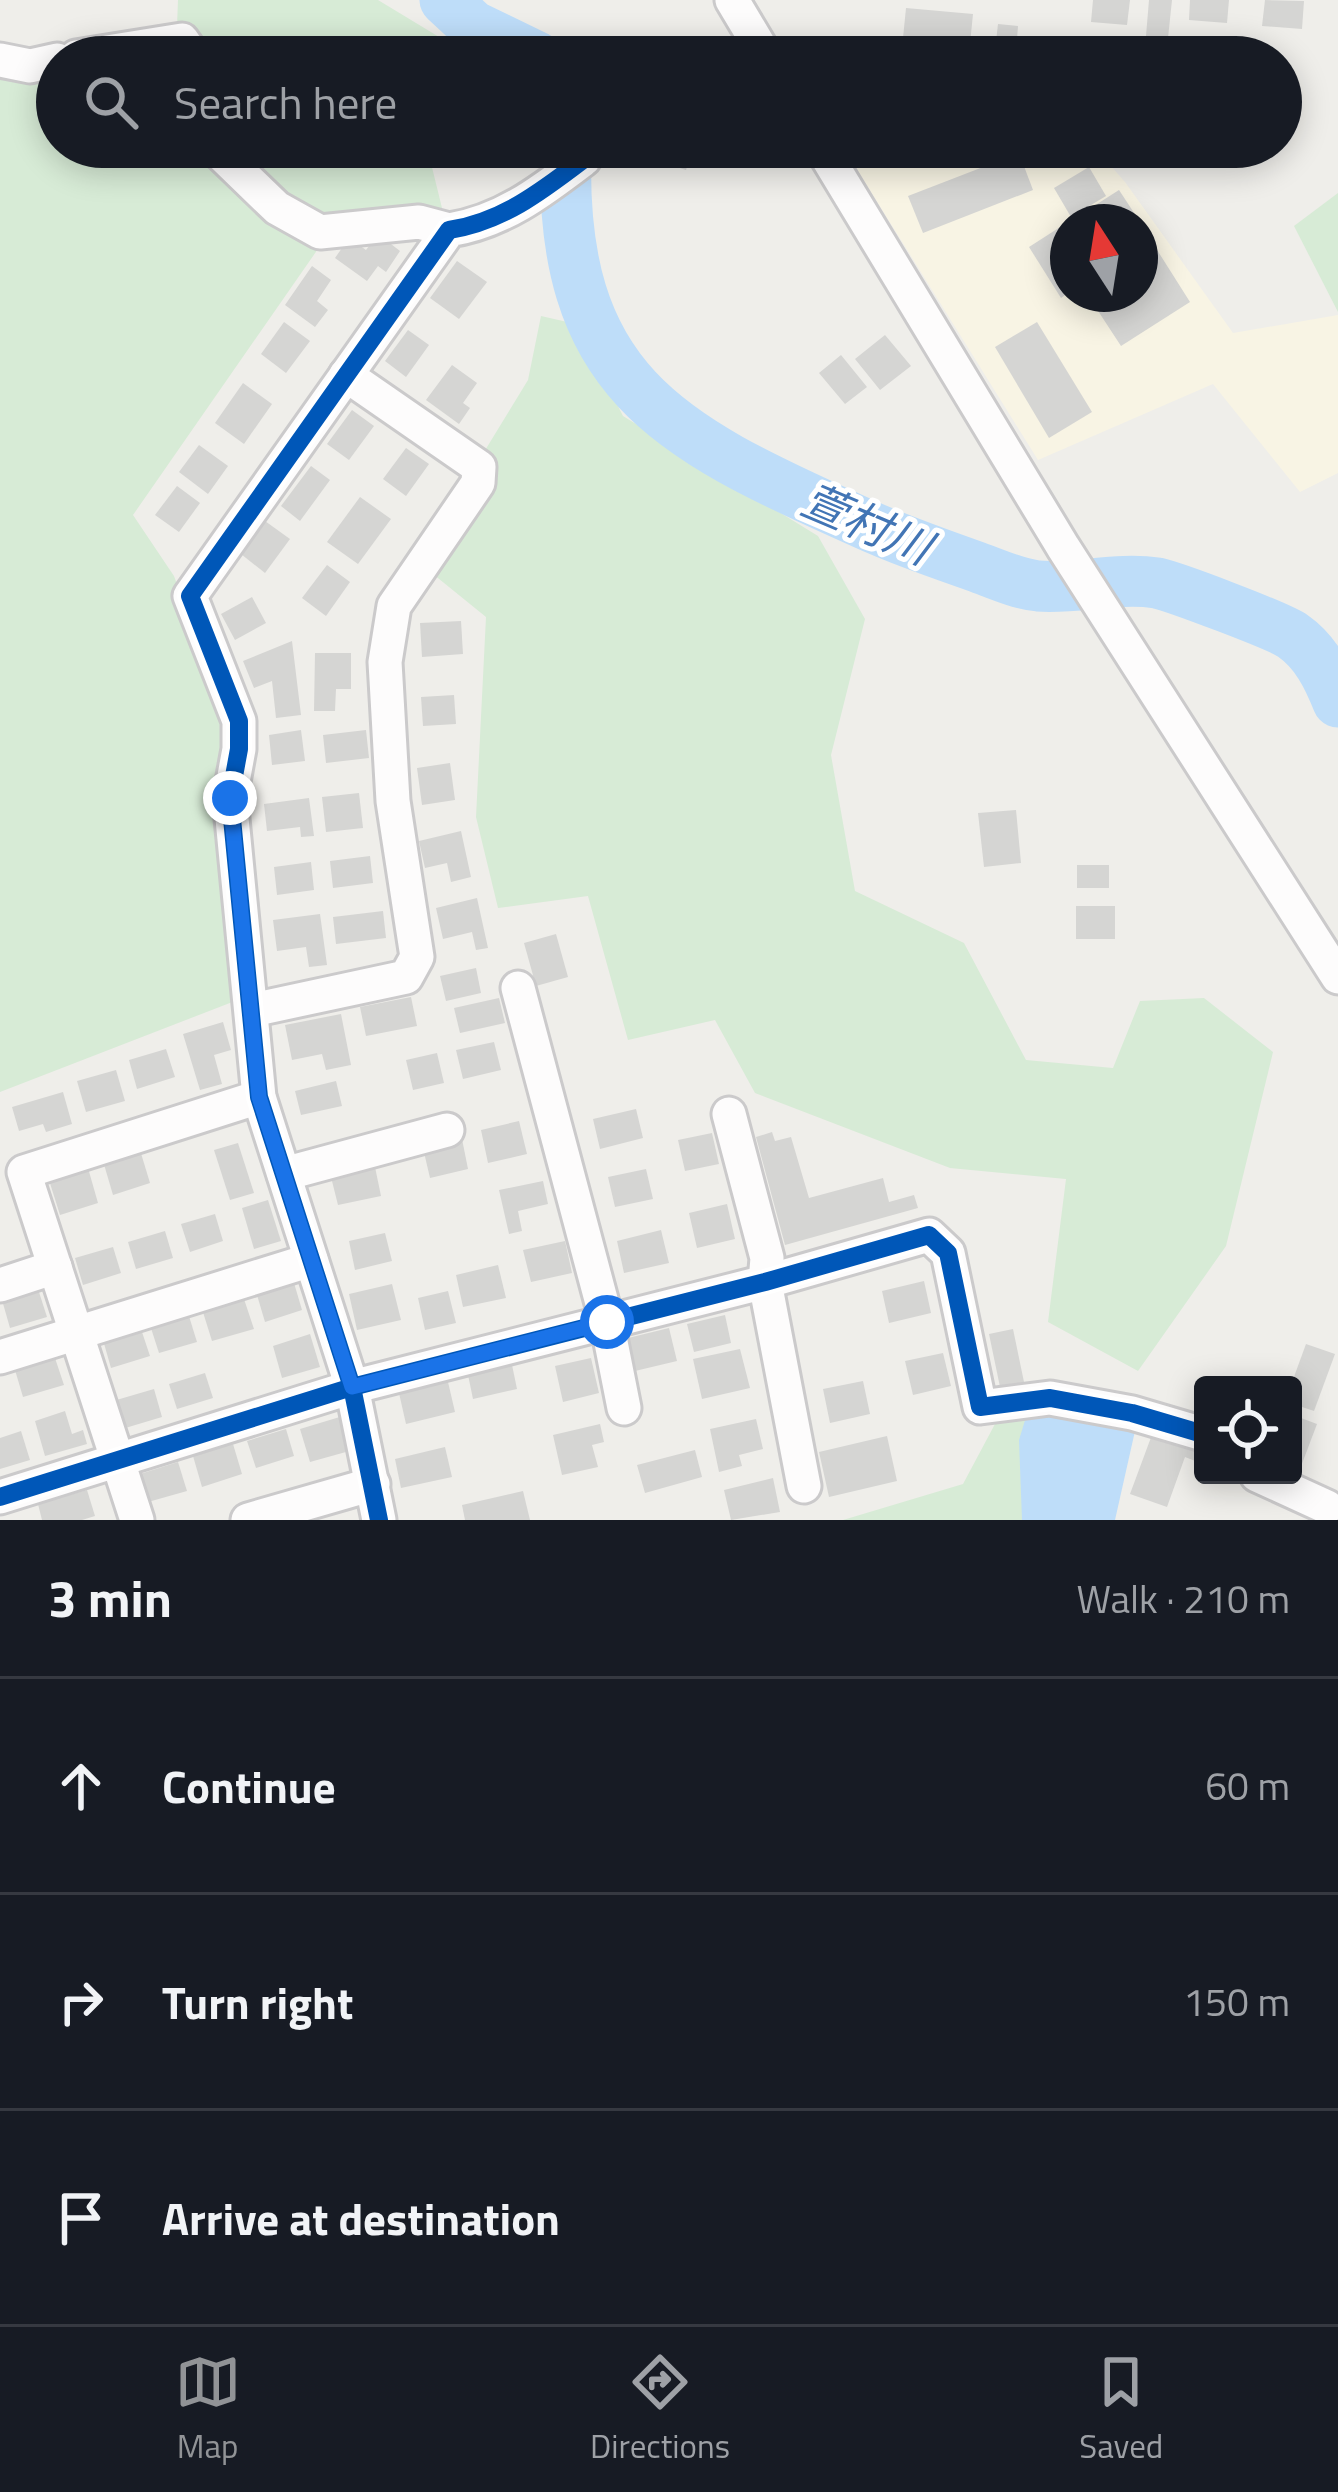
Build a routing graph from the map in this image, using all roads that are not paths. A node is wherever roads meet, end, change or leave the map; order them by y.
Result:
1 (732, 0) edge
2 (753, 36) edge
3 (0, 60) edge
4 (36, 64) edge
5 (236, 168) edge
6 (567, 168) edge
7 (834, 168) edge
8 (449, 230) junction
9 (346, 375) junction
10 (1338, 977) edge
11 (518, 988) dead end
12 (252, 1010) junction
13 (259, 1097) junction
14 (729, 1114) dead end
15 (447, 1130) dead end
16 (284, 1174) junction
17 (311, 1260) junction
18 (55, 1267) junction
19 (765, 1282) junction
20 (0, 1285) edge
21 (607, 1322) junction
22 (76, 1334) junction
23 (0, 1358) edge
24 (352, 1387) junction
25 (624, 1408) dead end
26 (1194, 1431) edge
27 (118, 1462) junction
28 (373, 1484) junction
29 (1280, 1484) edge
30 (804, 1486) dead end
31 (0, 1497) edge
32 (1329, 1503) edge
33 (137, 1520) edge
34 (248, 1520) edge
35 (379, 1520) edge

1 - 2 street
3 - 4 street
5 - 8 street
6 - 8 street
7 - 10 street
8 - 9 street
9 - 12 street
9 - 12 street
11 - 21 street
12 - 13 street
13 - 16 street
13 - 18 street
14 - 19 street
15 - 16 street
16 - 17 street
17 - 22 street
17 - 24 street
18 - 20 street
18 - 22 street
19 - 21 street
19 - 26 street
19 - 30 street
21 - 24 street
21 - 25 street
22 - 23 street
22 - 27 street
24 - 27 street
24 - 28 street
27 - 31 street
27 - 33 street
28 - 34 street
28 - 35 street
29 - 32 street

